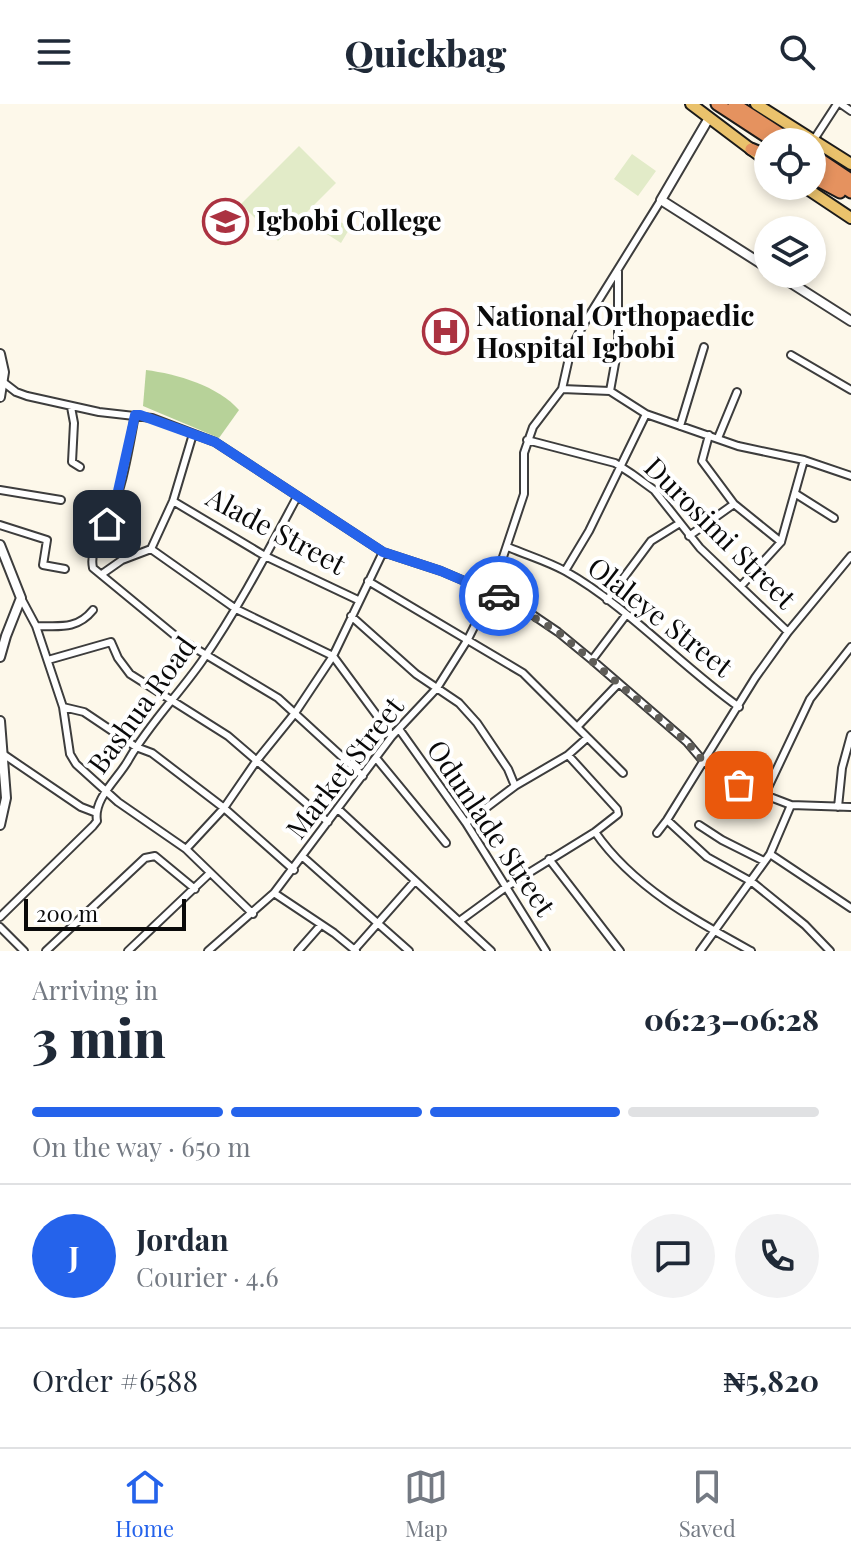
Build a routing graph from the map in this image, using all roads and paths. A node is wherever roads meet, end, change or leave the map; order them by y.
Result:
1 (691, 104) edge
2 (717, 104) edge
3 (734, 104) edge
4 (756, 104) edge
5 (839, 104) edge
6 (851, 111) edge
7 (709, 118) junction
8 (754, 128) edge
9 (771, 128) edge
10 (793, 128) edge
11 (822, 128) edge
12 (751, 149) joint
13 (826, 149) edge
14 (754, 151) edge
15 (826, 163) edge
16 (851, 164) edge
17 (826, 176) edge
18 (851, 180) edge
19 (826, 183) edge
20 (851, 195) edge
21 (661, 200) junction
22 (824, 200) edge
23 (851, 218) edge
24 (754, 259) edge
25 (618, 271) junction
26 (799, 288) edge
27 (851, 321) edge
28 (704, 347) dead end
29 (0, 354) edge
30 (791, 355) dead end
31 (3, 382) junction
32 (562, 389) junction
33 (851, 390) edge
34 (610, 391) junction
35 (16, 392) junction
36 (737, 392) dead end
37 (0, 397) edge
38 (71, 407) junction
39 (646, 414) junction
40 (137, 415) junction
41 (680, 426) junction
42 (193, 434) junction
43 (709, 435) junction
44 (718, 438) junction
45 (527, 440) junction
46 (804, 460) junction
47 (621, 466) junction
48 (80, 467) dead end
49 (851, 476) edge
50 (0, 490) edge
51 (796, 494) junction
52 (297, 497) junction
53 (61, 500) dead end
54 (173, 501) junction
55 (734, 504) junction
56 (834, 518) dead end
57 (680, 523) junction
58 (0, 525) edge
59 (689, 536) junction
60 (781, 542) junction
61 (0, 545) edge
62 (508, 547) junction
63 (151, 549) junction
64 (383, 552) junction
65 (265, 556) junction
66 (851, 556) edge
67 (3, 562) edge
68 (65, 569) dead end
69 (565, 571) junction
70 (102, 574) junction
71 (368, 581) junction
72 (741, 586) junction
73 (491, 593) junction
74 (21, 598) junction
75 (358, 600) junction
76 (607, 600) junction
77 (236, 609) junction
78 (93, 610) dead end
79 (626, 615) junction
80 (351, 616) junction
81 (36, 626) junction
82 (788, 632) junction
83 (3, 636) edge
84 (468, 639) junction
85 (851, 647) edge
86 (333, 656) junction
87 (0, 657) edge
88 (205, 657) junction
89 (48, 660) junction
90 (592, 660) junction
91 (618, 684) junction
92 (437, 688) junction
93 (170, 700) junction
94 (63, 707) junction
95 (739, 707) junction
96 (295, 713) junction
97 (0, 721) edge
98 (578, 726) junction
99 (399, 729) junction
100 (851, 735) edge
101 (392, 736) junction
102 (587, 738) junction
103 (136, 747) junction
104 (3, 754) junction
105 (568, 755) junction
106 (376, 758) junction
107 (257, 760) junction
108 (704, 762) junction
109 (623, 773) dead end
110 (363, 776) junction
111 (515, 786) junction
112 (107, 791) junction
113 (764, 796) junction
114 (791, 805) junction
115 (838, 807) junction
116 (851, 807) edge
117 (224, 808) junction
118 (338, 809) junction
119 (94, 812) junction
120 (667, 820) junction
121 (328, 822) junction
122 (466, 823) junction
123 (0, 825) edge
124 (699, 825) dead end
125 (595, 832) junction
126 (657, 833) dead end
127 (446, 843) dead end
128 (186, 849) junction
129 (770, 854) junction
130 (303, 857) junction
131 (549, 859) junction
132 (764, 861) junction
133 (294, 870) junction
134 (210, 873) junction
135 (415, 881) junction
136 (752, 882) junction
137 (506, 887) junction
138 (195, 889) junction
139 (274, 893) junction
140 (851, 908) edge
141 (253, 914) junction
142 (0, 917) edge
143 (461, 920) junction
144 (376, 923) junction
145 (320, 926) junction
146 (0, 927) edge
147 (716, 932) junction
148 (356, 950) edge
149 (24, 951) edge
150 (46, 951) edge
151 (128, 951) edge
152 (208, 951) edge
153 (298, 951) edge
154 (409, 951) edge
155 (491, 951) edge
156 (546, 951) edge
157 (620, 951) edge
158 (700, 951) edge
159 (751, 951) edge
160 (830, 951) edge

1 - 7 main road
2 - 8 highway
3 - 9 highway
4 - 10 main road
5 - 6 street
5 - 11 street
7 - 12 main road
7 - 21 street
12 - 14 highway
13 - 16 main road
15 - 18 highway
17 - 20 highway
19 - 20 highway
21 - 24 street
21 - 25 street
22 - 23 main road
25 - 32 street
25 - 34 street
26 - 27 street
28 - 41 street
29 - 31 street
30 - 33 street
31 - 35 street
31 - 37 street
32 - 34 street
32 - 45 street
34 - 39 street
35 - 37 street
35 - 38 street
36 - 44 street
38 - 40 street
38 - 48 street
39 - 41 street
39 - 47 street
40 - 42 street
40 - 70 street
41 - 43 street
42 - 52 street
42 - 54 street
43 - 44 street
43 - 55 street
44 - 46 street
45 - 47 street, Durosimi Street
45 - 62 street, Market Street
46 - 49 street
46 - 51 street
47 - 57 street, Durosimi Street
47 - 69 street
50 - 53 street
51 - 56 street
51 - 60 street
52 - 64 street
52 - 65 street, Bashua Road
54 - 63 street
54 - 65 street, Alade Street
55 - 59 street
55 - 60 street
57 - 59 street, Durosimi Street
57 - 76 street
58 - 68 street
59 - 72 street, Durosimi Street
60 - 72 street
61 - 67 street
62 - 69 street, Olaleye Street
62 - 73 street, Market Street
63 - 70 street
63 - 77 street
64 - 71 street
64 - 73 street
65 - 75 street, Alade Street
65 - 77 street, Bashua Road
66 - 82 street
67 - 74 street
69 - 76 street, Olaleye Street
70 - 88 street
71 - 75 street
71 - 84 street
72 - 82 street, Durosimi Street
73 - 84 street, Market Street
73 - 90 street
74 - 81 street
74 - 83 street
75 - 80 street
76 - 79 street, Olaleye Street
77 - 86 street
77 - 88 street, Bashua Road
78 - 81 street
79 - 90 street
79 - 95 street, Olaleye Street
80 - 86 street
80 - 92 street
81 - 89 street
82 - 95 street
83 - 87 street
84 - 92 street, Market Street
84 - 98 street
85 - 113 street
86 - 96 street
86 - 101 street
88 - 93 street, Bashua Road
88 - 96 street
89 - 93 street
89 - 94 street
90 - 91 street
91 - 98 street
91 - 108 street
92 - 99 street, Market Street
92 - 111 street
93 - 103 street, Bashua Road
93 - 107 street
94 - 103 street
94 - 112 street
95 - 108 street
96 - 107 street
96 - 110 street
97 - 104 street
98 - 102 street
99 - 101 street, Market Street
99 - 122 street, Odunlade Street
100 - 115 street
101 - 106 street, Market Street
102 - 105 street
102 - 109 street
103 - 112 street, Bashua Road
103 - 117 street
104 - 119 street
104 - 123 street
105 - 111 street
105 - 125 street
106 - 110 street, Market Street
106 - 127 street
107 - 117 street
107 - 121 street
108 - 113 street
108 - 120 street
110 - 118 street, Market Street
111 - 122 street
112 - 119 street, Bashua Road
112 - 128 street
113 - 114 street
114 - 115 street
114 - 129 street
115 - 116 street
117 - 128 street
117 - 133 street
118 - 121 street, Market Street
118 - 135 street
119 - 142 street, Bashua Road
120 - 126 street
120 - 136 street
121 - 130 street, Market Street
122 - 137 street, Odunlade Street
124 - 132 street
125 - 131 street
125 - 147 street
128 - 134 street
129 - 132 street
129 - 140 street
130 - 133 street, Market Street
130 - 144 street
131 - 137 street
131 - 157 street
132 - 136 street
133 - 139 street, Market Street
134 - 138 street
134 - 141 street
135 - 143 street
135 - 144 street
136 - 147 street
136 - 160 street
137 - 143 street
137 - 156 street, Odunlade Street
138 - 150 street
138 - 151 street
139 - 141 street, Market Street
139 - 145 street
141 - 152 street, Market Street
143 - 155 street
144 - 148 street
144 - 154 street
145 - 148 street
145 - 153 street
146 - 149 street
147 - 158 street
147 - 159 street

